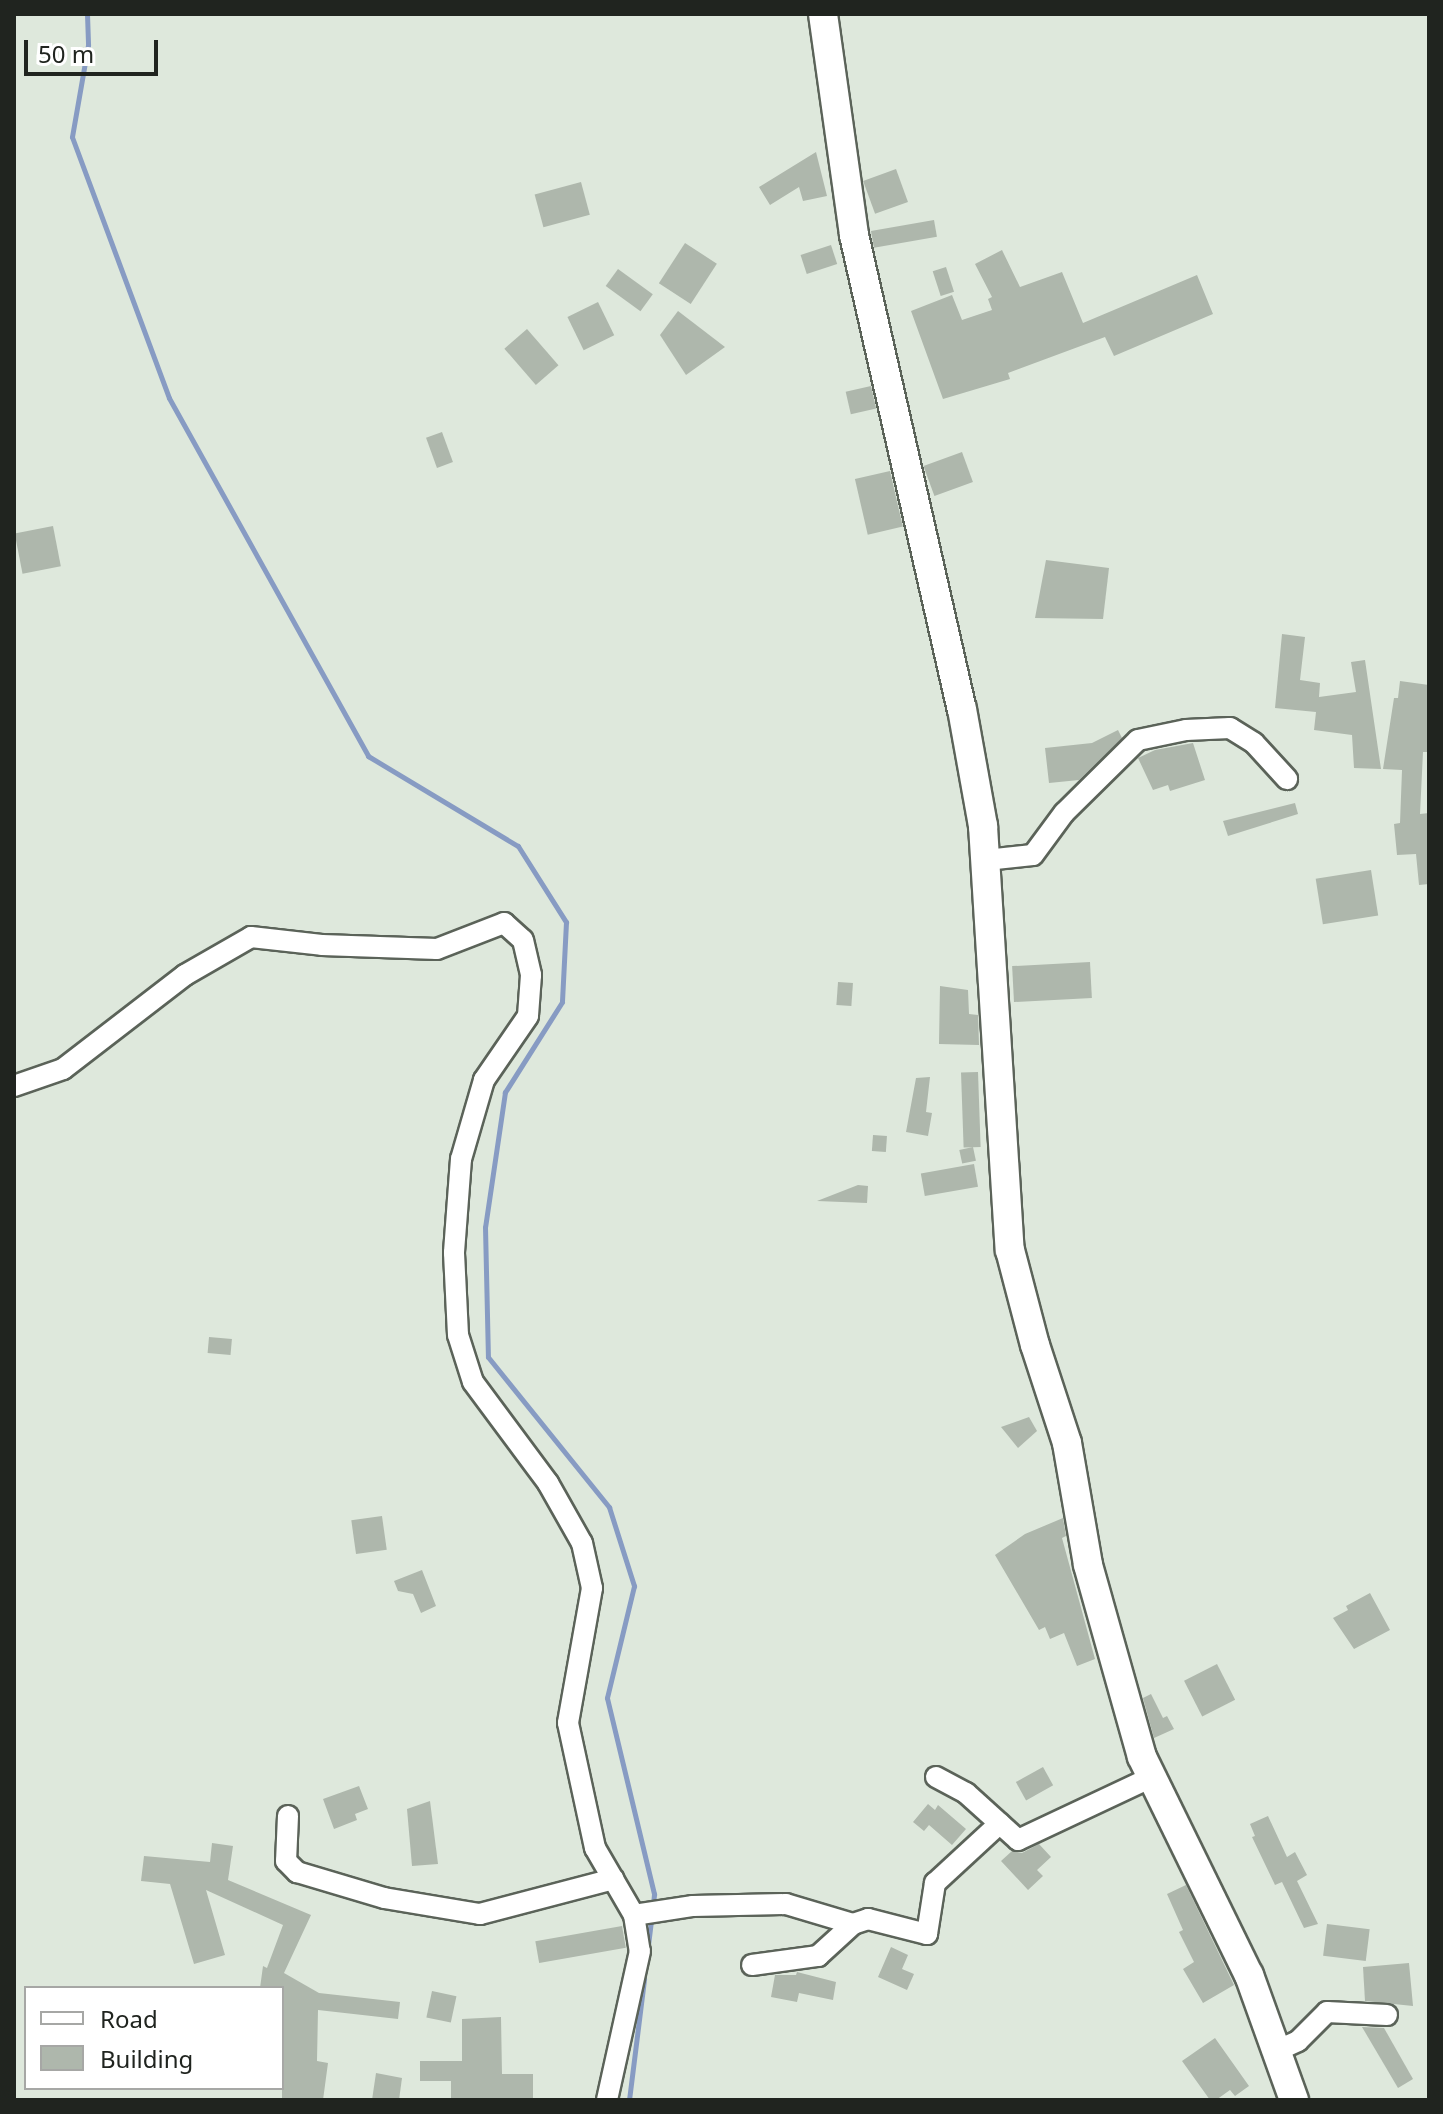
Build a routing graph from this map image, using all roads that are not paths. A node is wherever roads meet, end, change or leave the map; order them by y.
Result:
1 (823, 14) edge
2 (1287, 779) dead end
3 (986, 860) junction
4 (14, 1086) edge
5 (936, 1777) dead end
6 (1152, 1777) junction
7 (288, 1816) dead end
8 (1000, 1823) junction
9 (613, 1879) junction
10 (641, 1913) junction
11 (853, 1924) junction
12 (752, 1965) dead end
13 (1387, 2015) dead end
14 (1276, 2051) junction
15 (607, 2100) edge
16 (1294, 2100) edge

1 - 3 street
2 - 3 street
3 - 6 street
4 - 9 street
5 - 8 street
6 - 8 street
6 - 14 street
7 - 9 street
8 - 11 street
9 - 10 street
10 - 11 street
10 - 15 street
11 - 12 street
13 - 14 street
14 - 16 street

